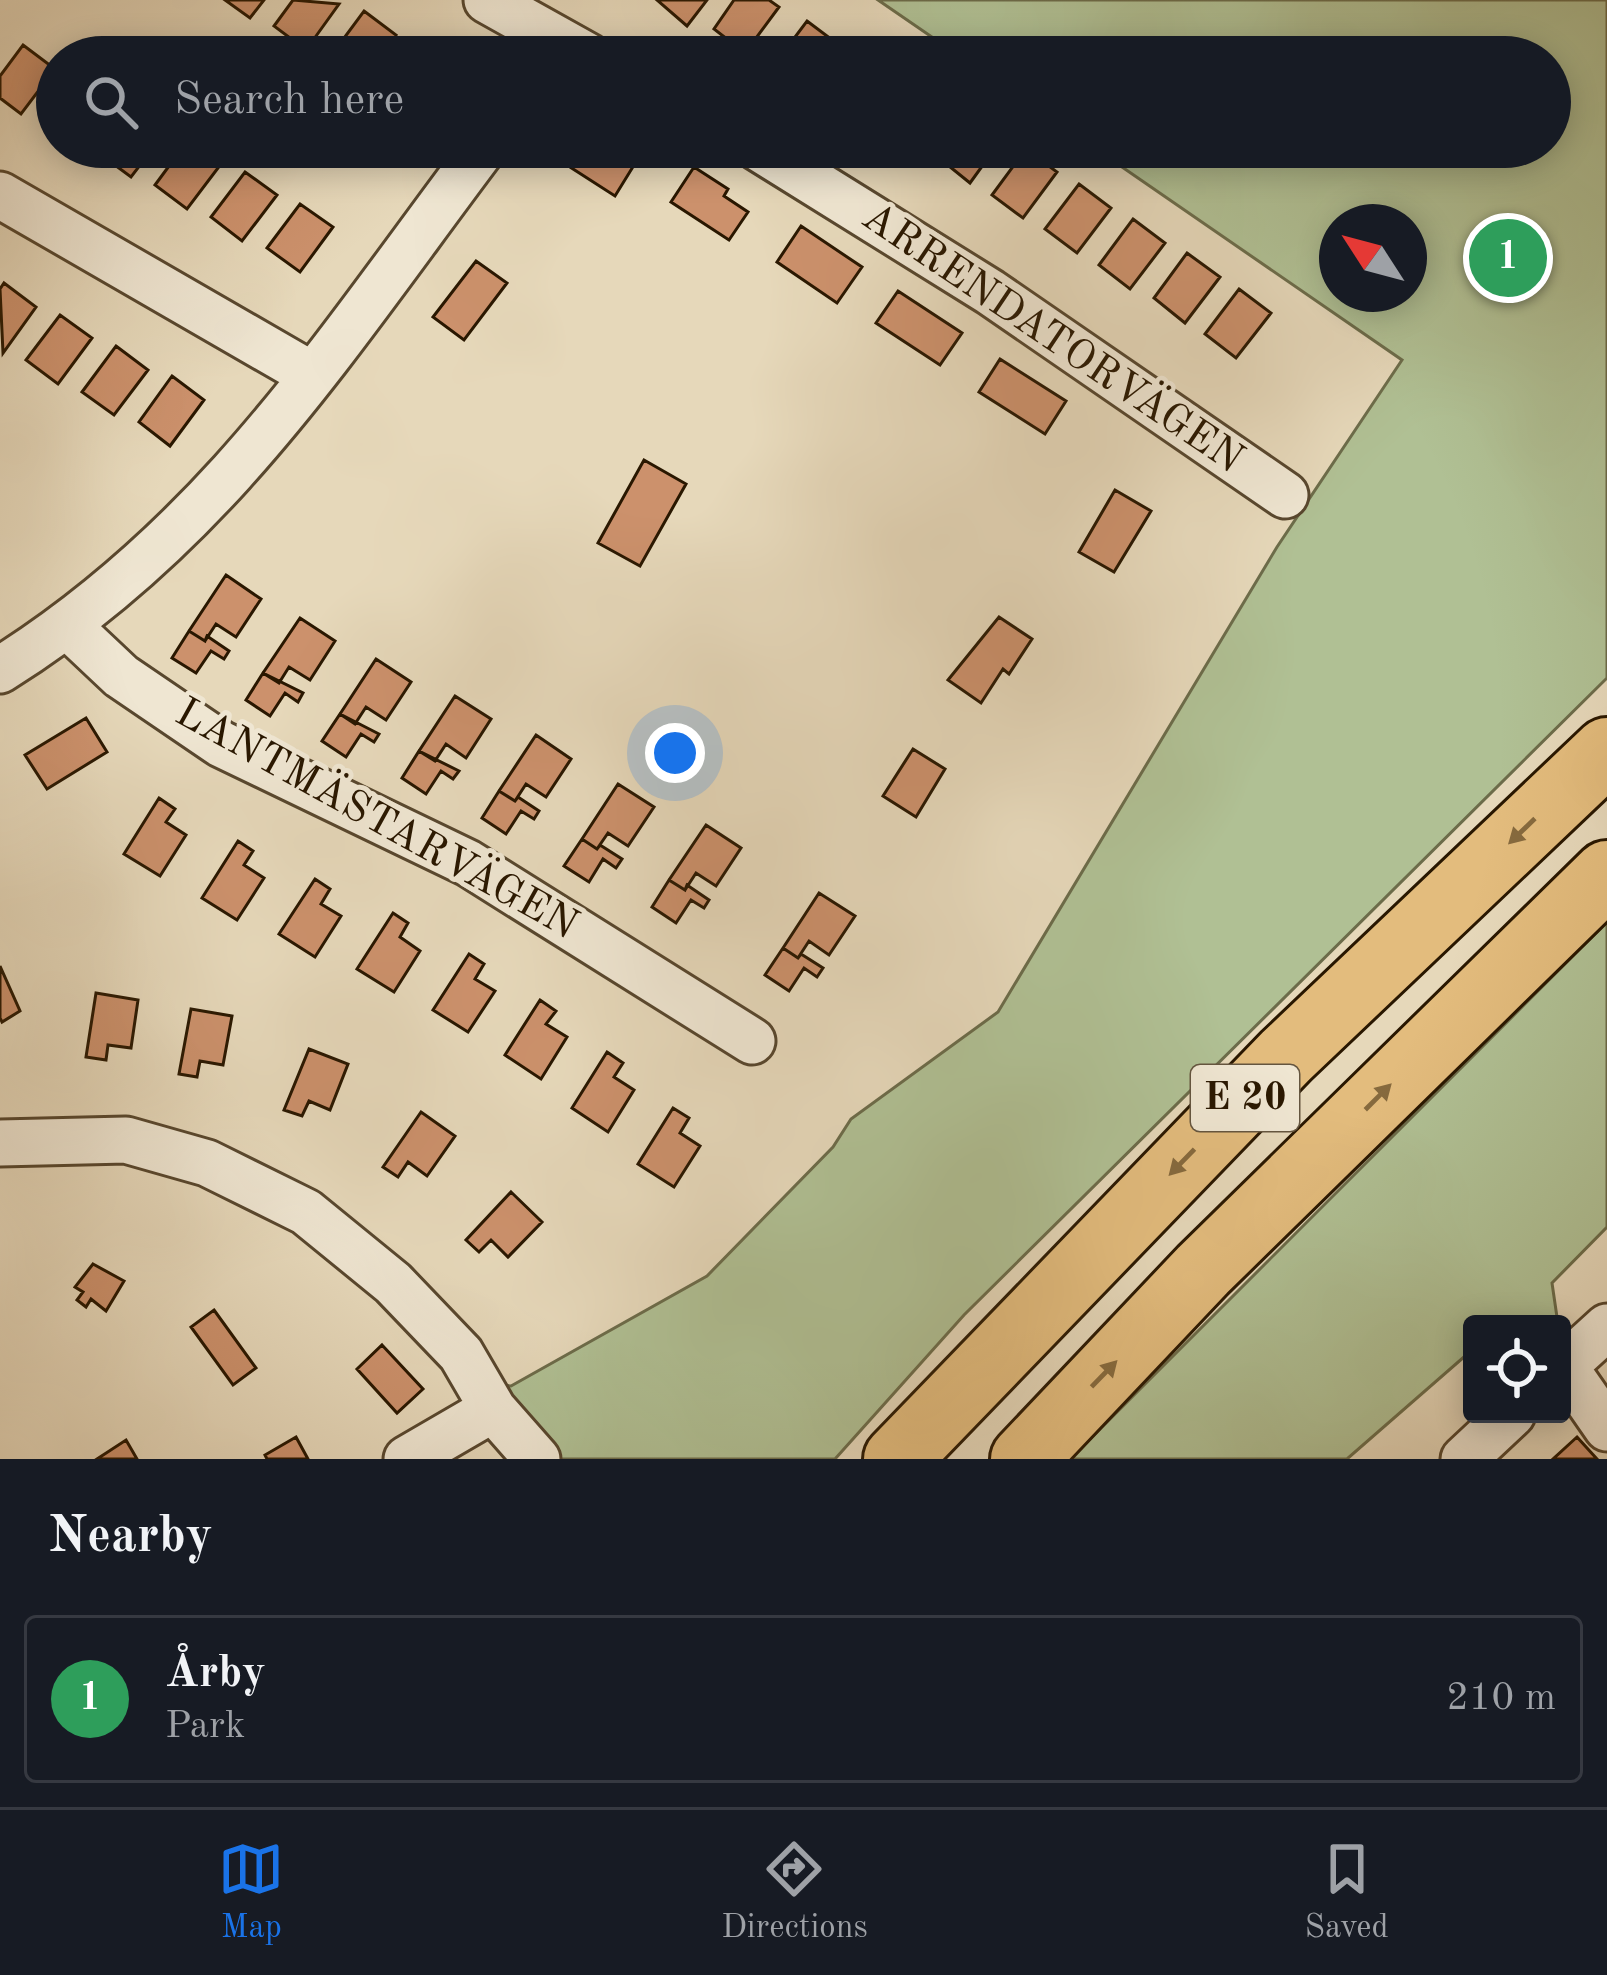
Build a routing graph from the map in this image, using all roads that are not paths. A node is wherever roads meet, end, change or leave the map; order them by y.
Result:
1 (487, 0) edge
2 (543, 36) edge
3 (468, 168) edge
4 (791, 168) edge
5 (0, 195) edge
6 (312, 375) junction
7 (1285, 495) dead end
8 (69, 627) junction
9 (0, 670) edge
10 (1607, 751) edge
11 (1607, 874) edge
12 (752, 1041) dead end
13 (0, 1143) edge
14 (1607, 1327) edge
15 (1571, 1360) edge
16 (1571, 1378) edge
17 (493, 1409) junction
18 (1502, 1423) edge
19 (1607, 1428) edge
20 (407, 1459) edge
21 (537, 1459) edge
22 (897, 1459) edge
23 (1024, 1459) edge
24 (1464, 1459) edge

1 - 2 street
3 - 6 street
4 - 7 street, ARRENDATORVÄGEN
5 - 6 street
6 - 8 street
8 - 9 street
8 - 12 street, LANTMÄSTARVÄGEN
10 -> 22 highway, E 20
23 -> 11 highway, E 20
13 - 17 street
14 - 15 street
16 - 19 street
17 - 20 street
17 - 21 street
18 - 24 street

